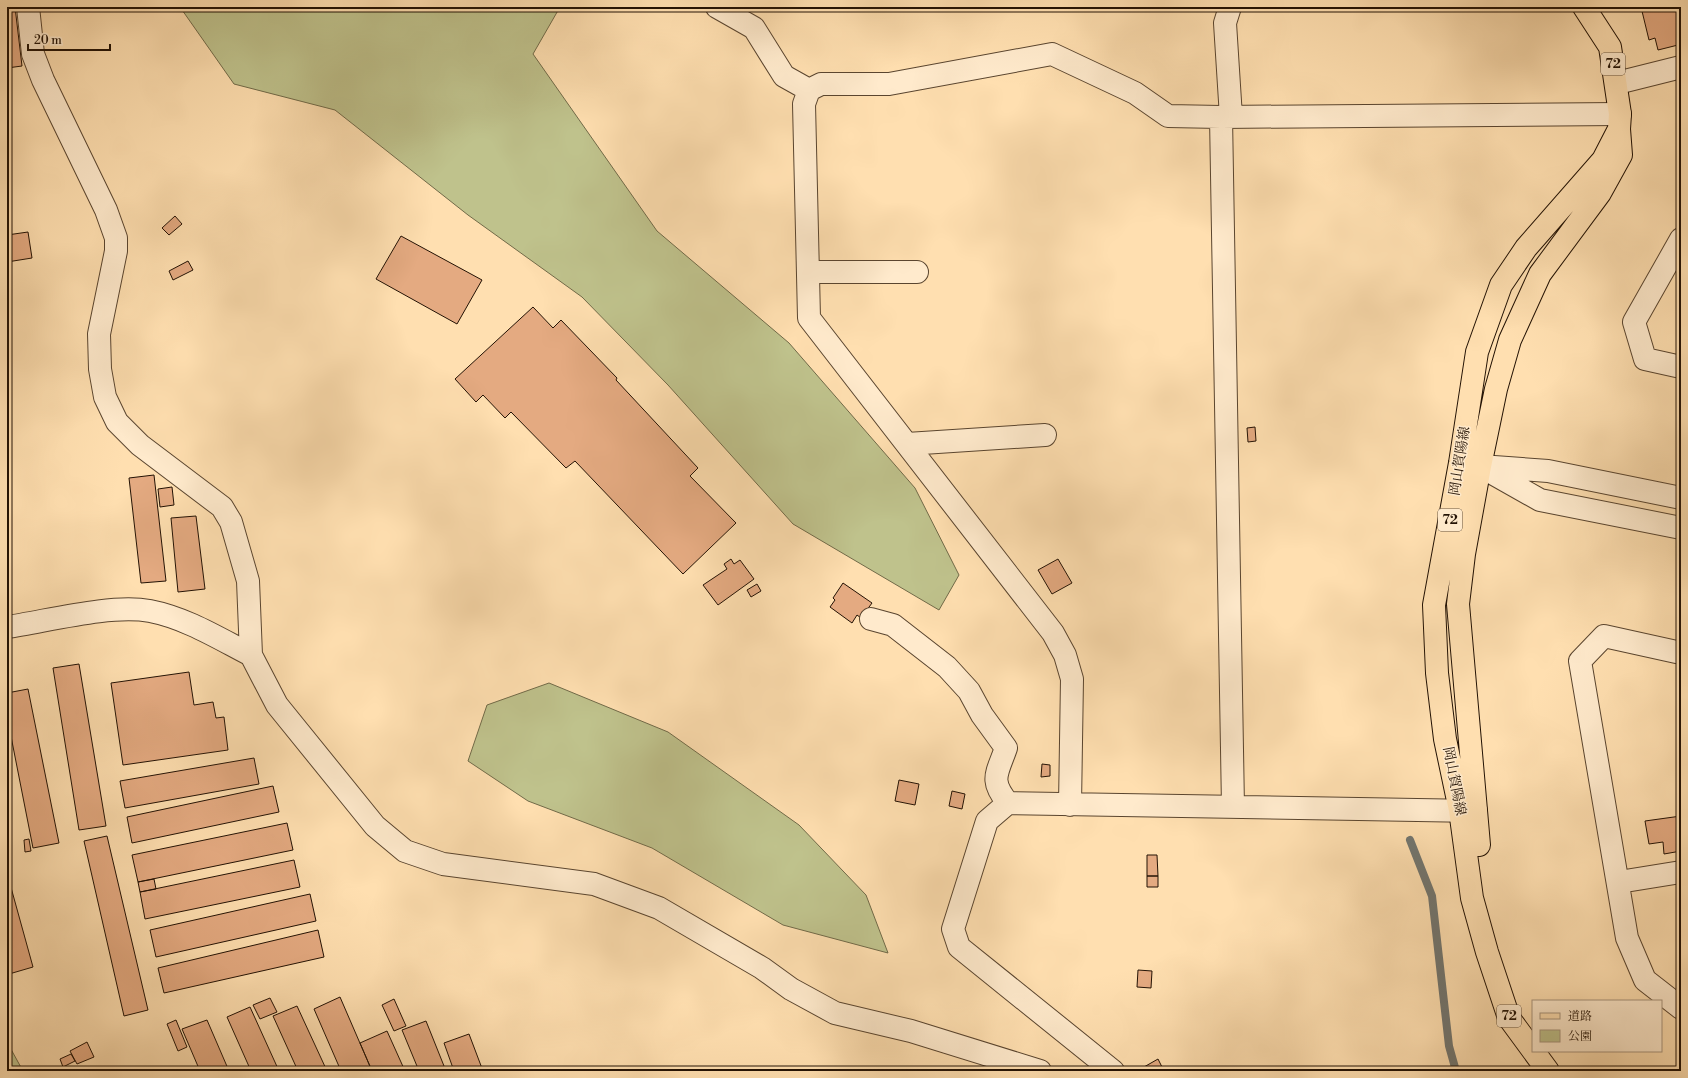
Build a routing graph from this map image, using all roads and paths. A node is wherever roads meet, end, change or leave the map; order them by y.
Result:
1 (28, 7) edge
2 (717, 7) edge
3 (1230, 7) edge
4 (1584, 7) edge
5 (1681, 67) edge
6 (1617, 83) junction
7 (809, 90) junction
8 (1226, 117) junction
9 (1619, 121) junction
10 (1681, 239) edge
11 (808, 272) junction
12 (917, 272) dead end
13 (1681, 367) edge
14 (1045, 436) dead end
15 (907, 444) junction
16 (1470, 465) junction
17 (1681, 498) edge
18 (1681, 528) edge
19 (871, 619) dead end
20 (7, 627) edge
21 (1681, 653) edge
22 (251, 655) junction
23 (1008, 804) junction
24 (1070, 805) junction
25 (1233, 807) junction
26 (1468, 810) junction
27 (1681, 872) edge
28 (1618, 882) junction
29 (1681, 1008) edge
30 (1532, 1049) edge
31 (1534, 1052) edge
32 (1040, 1071) edge
33 (1113, 1071) edge
34 (1548, 1071) edge

1 - 22 street
2 - 7 street
3 - 8 street
4 - 6 main road, 岡山賀陽線 / 72
5 - 6 street
6 - 9 main road, 岡山賀陽線 / 72
7 - 8 street
7 - 11 street
8 - 9 street
8 - 25 street
9 - 16 main road, 岡山賀陽線 / 72
9 - 16 main road, 岡山賀陽線 / 72
10 - 13 street
11 - 12 street
11 - 15 street
14 - 15 street
15 - 24 street
16 - 17 street
16 - 18 street
16 - 26 main road, 岡山賀陽線 / 72
19 - 23 street
20 - 22 street
21 - 28 street
22 - 32 street
23 - 24 street
23 - 33 street
24 - 25 street
25 - 26 street
26 - 30 main road, 岡山賀陽線 / 72
27 - 28 street
28 - 29 street
31 - 34 main road, 岡山賀陽線 / 72

